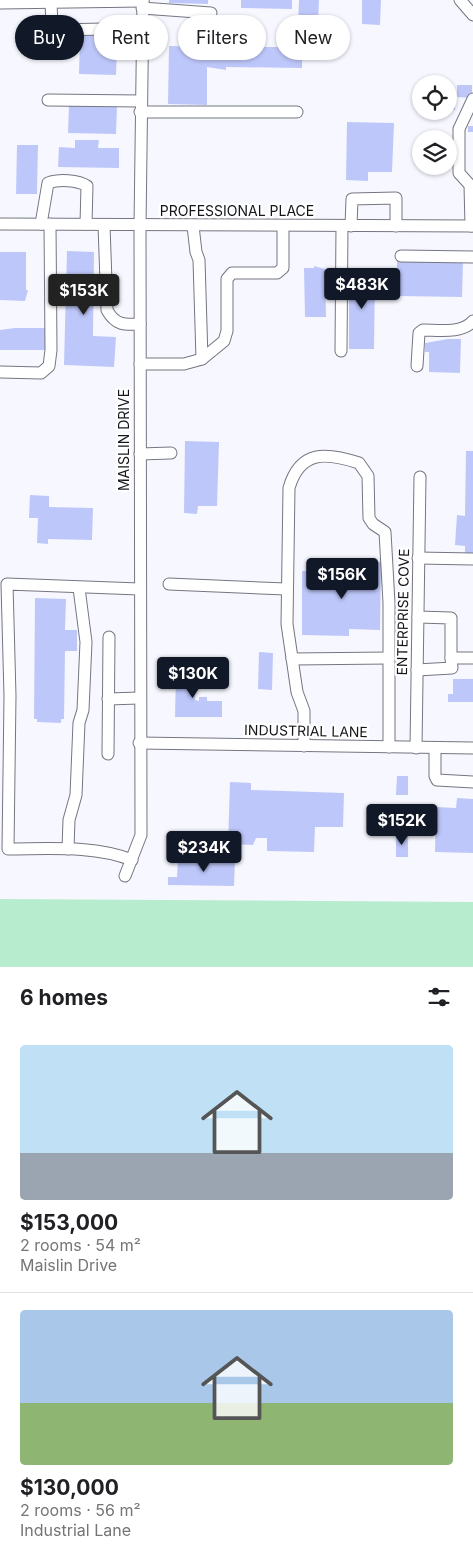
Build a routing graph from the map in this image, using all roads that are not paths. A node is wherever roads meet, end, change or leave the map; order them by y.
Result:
1 (460, 0) edge
2 (51, 2) junction
3 (0, 3) edge
4 (142, 3) edge
5 (210, 13) dead end
6 (473, 15) edge
7 (94, 29) edge
8 (141, 60) edge
9 (473, 99) edge
10 (48, 100) dead end
11 (140, 106) junction
12 (297, 112) dead end
13 (0, 224) edge
14 (46, 224) junction
15 (86, 224) junction
16 (104, 225) junction
17 (140, 226) junction
18 (193, 226) junction
19 (283, 226) junction
20 (346, 226) junction
21 (396, 226) junction
22 (472, 226) edge
23 (401, 256) dead end
24 (473, 257) edge
25 (473, 322) edge
26 (140, 324) junction
27 (341, 351) dead end
28 (202, 359) junction
29 (140, 364) junction
30 (417, 366) dead end
31 (0, 372) edge
32 (171, 453) dead end
33 (140, 454) junction
34 (420, 477) dead end
35 (418, 558) junction
36 (473, 559) edge
37 (170, 584) dead end
38 (79, 588) junction
39 (139, 588) junction
40 (286, 589) junction
41 (418, 617) junction
42 (109, 637) dead end
43 (389, 658) junction
44 (451, 658) junction
45 (473, 658) edge
46 (292, 659) junction
47 (417, 670) junction
48 (139, 698) junction
49 (108, 699) junction
50 (139, 743) junction
51 (304, 746) junction
52 (389, 748) junction
53 (416, 748) junction
54 (435, 748) junction
55 (473, 748) edge
56 (108, 754) dead end
57 (473, 782) edge
58 (68, 849) junction
59 (132, 860) junction
60 (125, 876) dead end

1 - 6 street
2 - 3 street
2 - 4 street
2 - 7 street
4 - 5 street
8 - 11 street, MAISLIN DRIVE
9 - 22 street
10 - 11 street
11 - 12 street
11 - 17 street, MAISLIN DRIVE
13 - 14 street, PROFESSIONAL PLACE
14 - 15 street, PROFESSIONAL PLACE
14 - 15 street
14 - 31 street
15 - 16 street, PROFESSIONAL PLACE
16 - 17 street, PROFESSIONAL PLACE
16 - 26 street
17 - 18 street, PROFESSIONAL PLACE
17 - 26 street, MAISLIN DRIVE
18 - 19 street, PROFESSIONAL PLACE
18 - 28 street
19 - 20 street, PROFESSIONAL PLACE
19 - 28 street
20 - 21 street, PROFESSIONAL PLACE
20 - 21 street
20 - 27 street
21 - 22 street, PROFESSIONAL PLACE
23 - 24 street
25 - 30 street
26 - 29 street, MAISLIN DRIVE
28 - 29 street
29 - 33 street, MAISLIN DRIVE
32 - 33 street
33 - 39 street, MAISLIN DRIVE
34 - 35 street, ENTERPRISE COVE
35 - 36 street
35 - 41 street, ENTERPRISE COVE
37 - 40 street
38 - 39 street
38 - 58 street
38 - 58 street
39 - 48 street, MAISLIN DRIVE
40 - 43 street
40 - 46 street
41 - 44 street
41 - 47 street, ENTERPRISE COVE
42 - 49 street
43 - 46 street
43 - 52 street
44 - 45 street
44 - 47 street
46 - 51 street
47 - 53 street, ENTERPRISE COVE
48 - 49 street
48 - 50 street, MAISLIN DRIVE
49 - 56 street
50 - 51 street, INDUSTRIAL LANE
50 - 59 street, MAISLIN DRIVE
51 - 52 street, INDUSTRIAL LANE
52 - 53 street, INDUSTRIAL LANE
53 - 54 street, INDUSTRIAL LANE
54 - 55 street, INDUSTRIAL LANE
54 - 57 street
58 - 59 street
59 - 60 street, MAISLIN DRIVE

